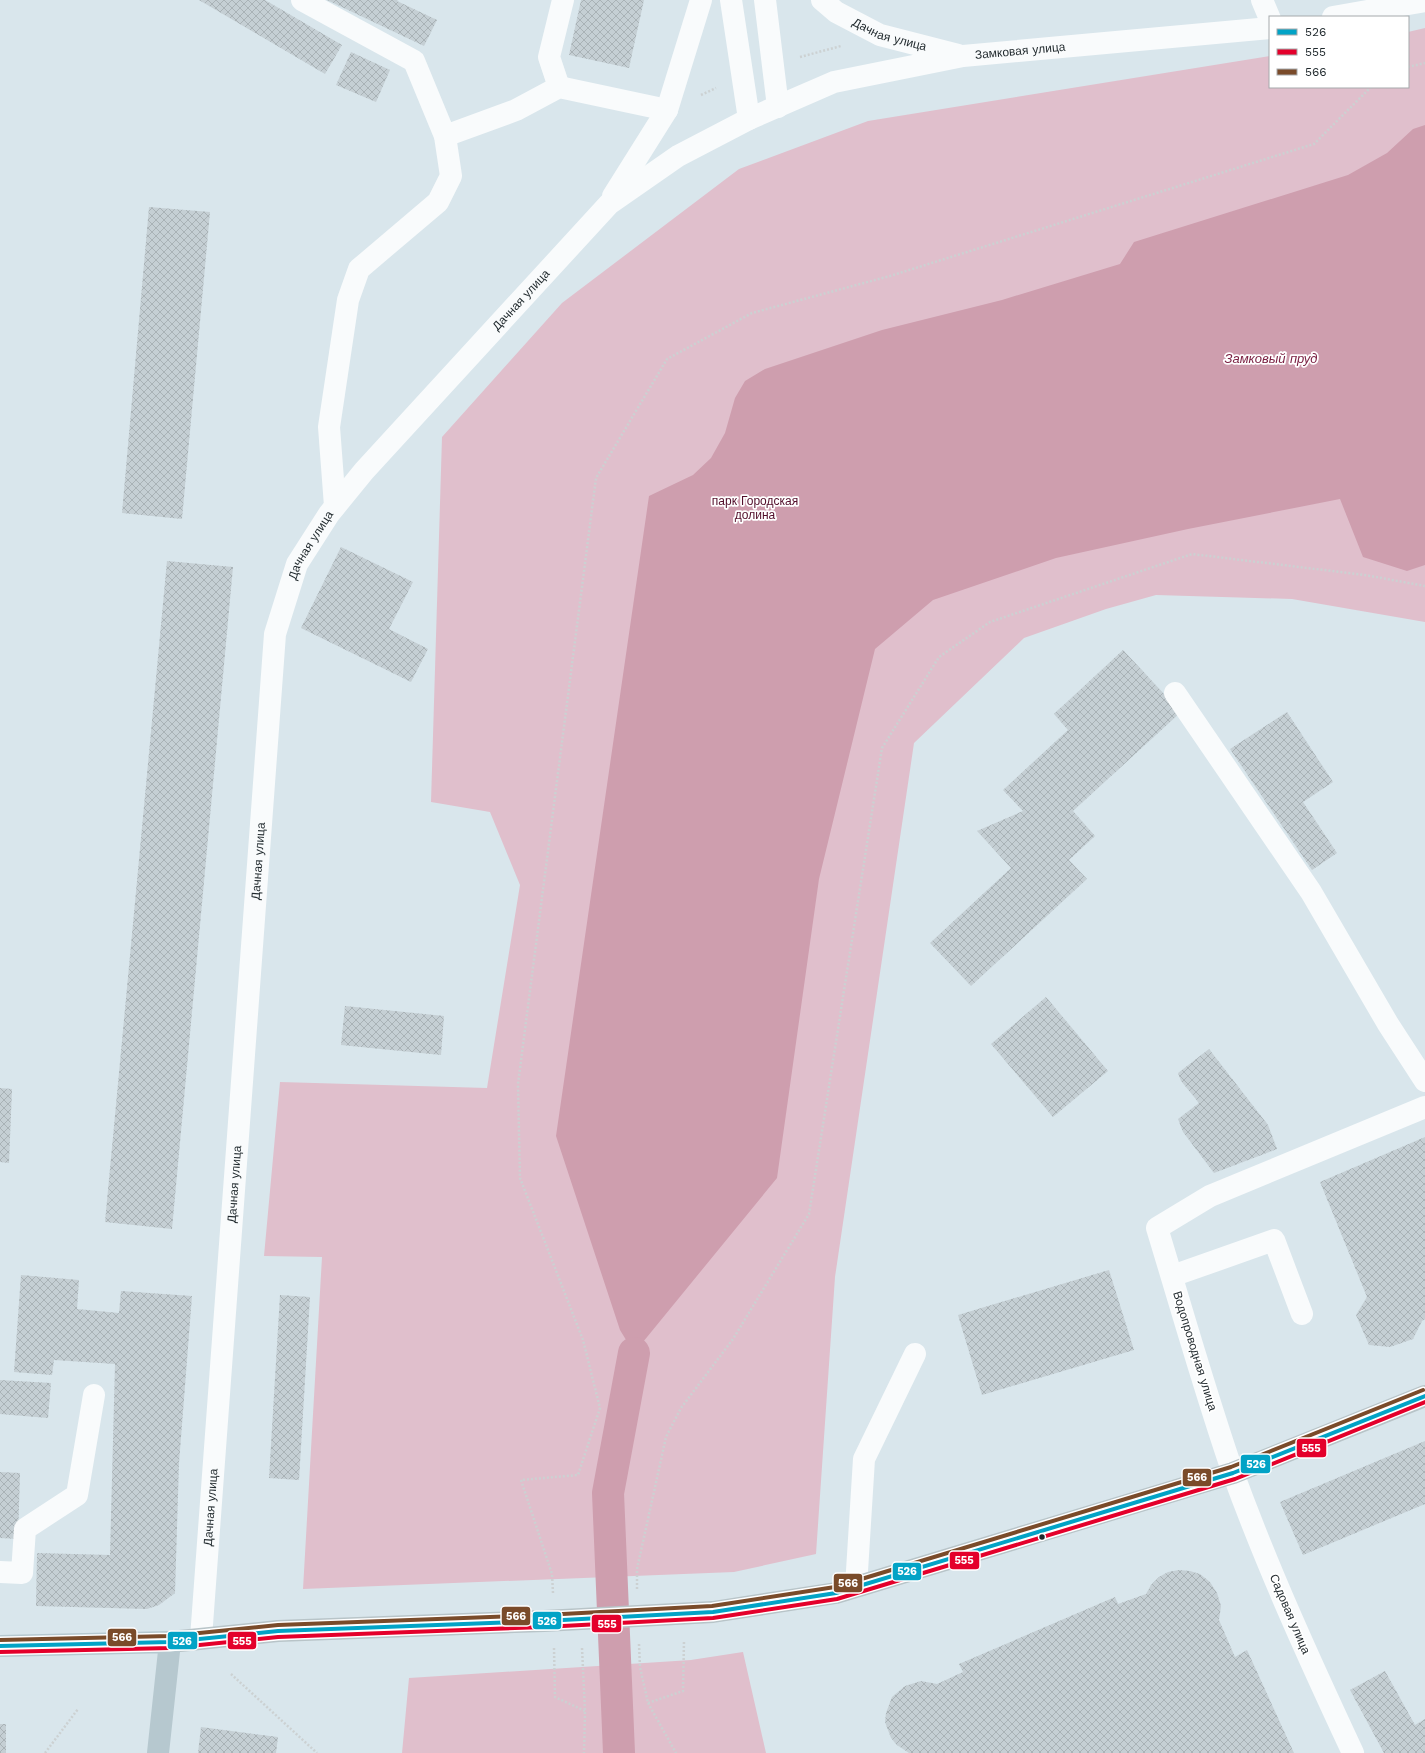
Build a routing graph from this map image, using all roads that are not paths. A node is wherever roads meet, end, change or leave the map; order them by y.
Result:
1 (302, 0) edge
2 (564, 0) edge
3 (701, 0) edge
4 (732, 0) edge
5 (765, 0) edge
6 (822, 0) edge
7 (1262, 0) edge
8 (1425, 1) edge
9 (1339, 16) edge
10 (1269, 17) edge
11 (1269, 28) edge
12 (963, 56) junction
13 (558, 87) junction
14 (778, 107) junction
15 (667, 110) junction
16 (749, 119) junction
17 (445, 136) junction
18 (609, 204) junction
19 (335, 506) junction
20 (1175, 692) dead end
21 (1425, 1081) edge
22 (1425, 1107) edge
23 (1172, 1276) junction
24 (1302, 1314) dead end
25 (915, 1354) dead end
26 (94, 1395) dead end
27 (1425, 1396) edge
28 (1233, 1473) junction
29 (0, 1572) edge
30 (856, 1587) junction
31 (201, 1638) junction
32 (170, 1642) junction
33 (0, 1646) edge
34 (158, 1753) edge
35 (1353, 1753) edge

1 - 17 street
2 - 13 street
3 - 15 street, Дачная улица
4 - 16 street
5 - 14 street
6 - 12 street, Дачная улица
7 - 10 street
8 - 9 street
11 - 12 street, Замковая улица
12 - 14 street, Замковая улица
13 - 15 street
13 - 17 street
14 - 16 street, Дачная улица
15 - 18 street, Дачная улица
16 - 18 street, Дачная улица
17 - 19 street
18 - 19 street, Дачная улица
19 - 31 street, Дачная улица
20 - 21 street
22 - 23 street, Водопроводная улица
23 - 24 street
23 - 28 street, Водопроводная улица
25 - 30 street
26 - 29 street
27 - 28 main road
28 - 30 main road
28 - 35 street, Садовая улица
30 - 31 main road
31 - 32 main road
32 - 33 highway
32 - 34 highway

